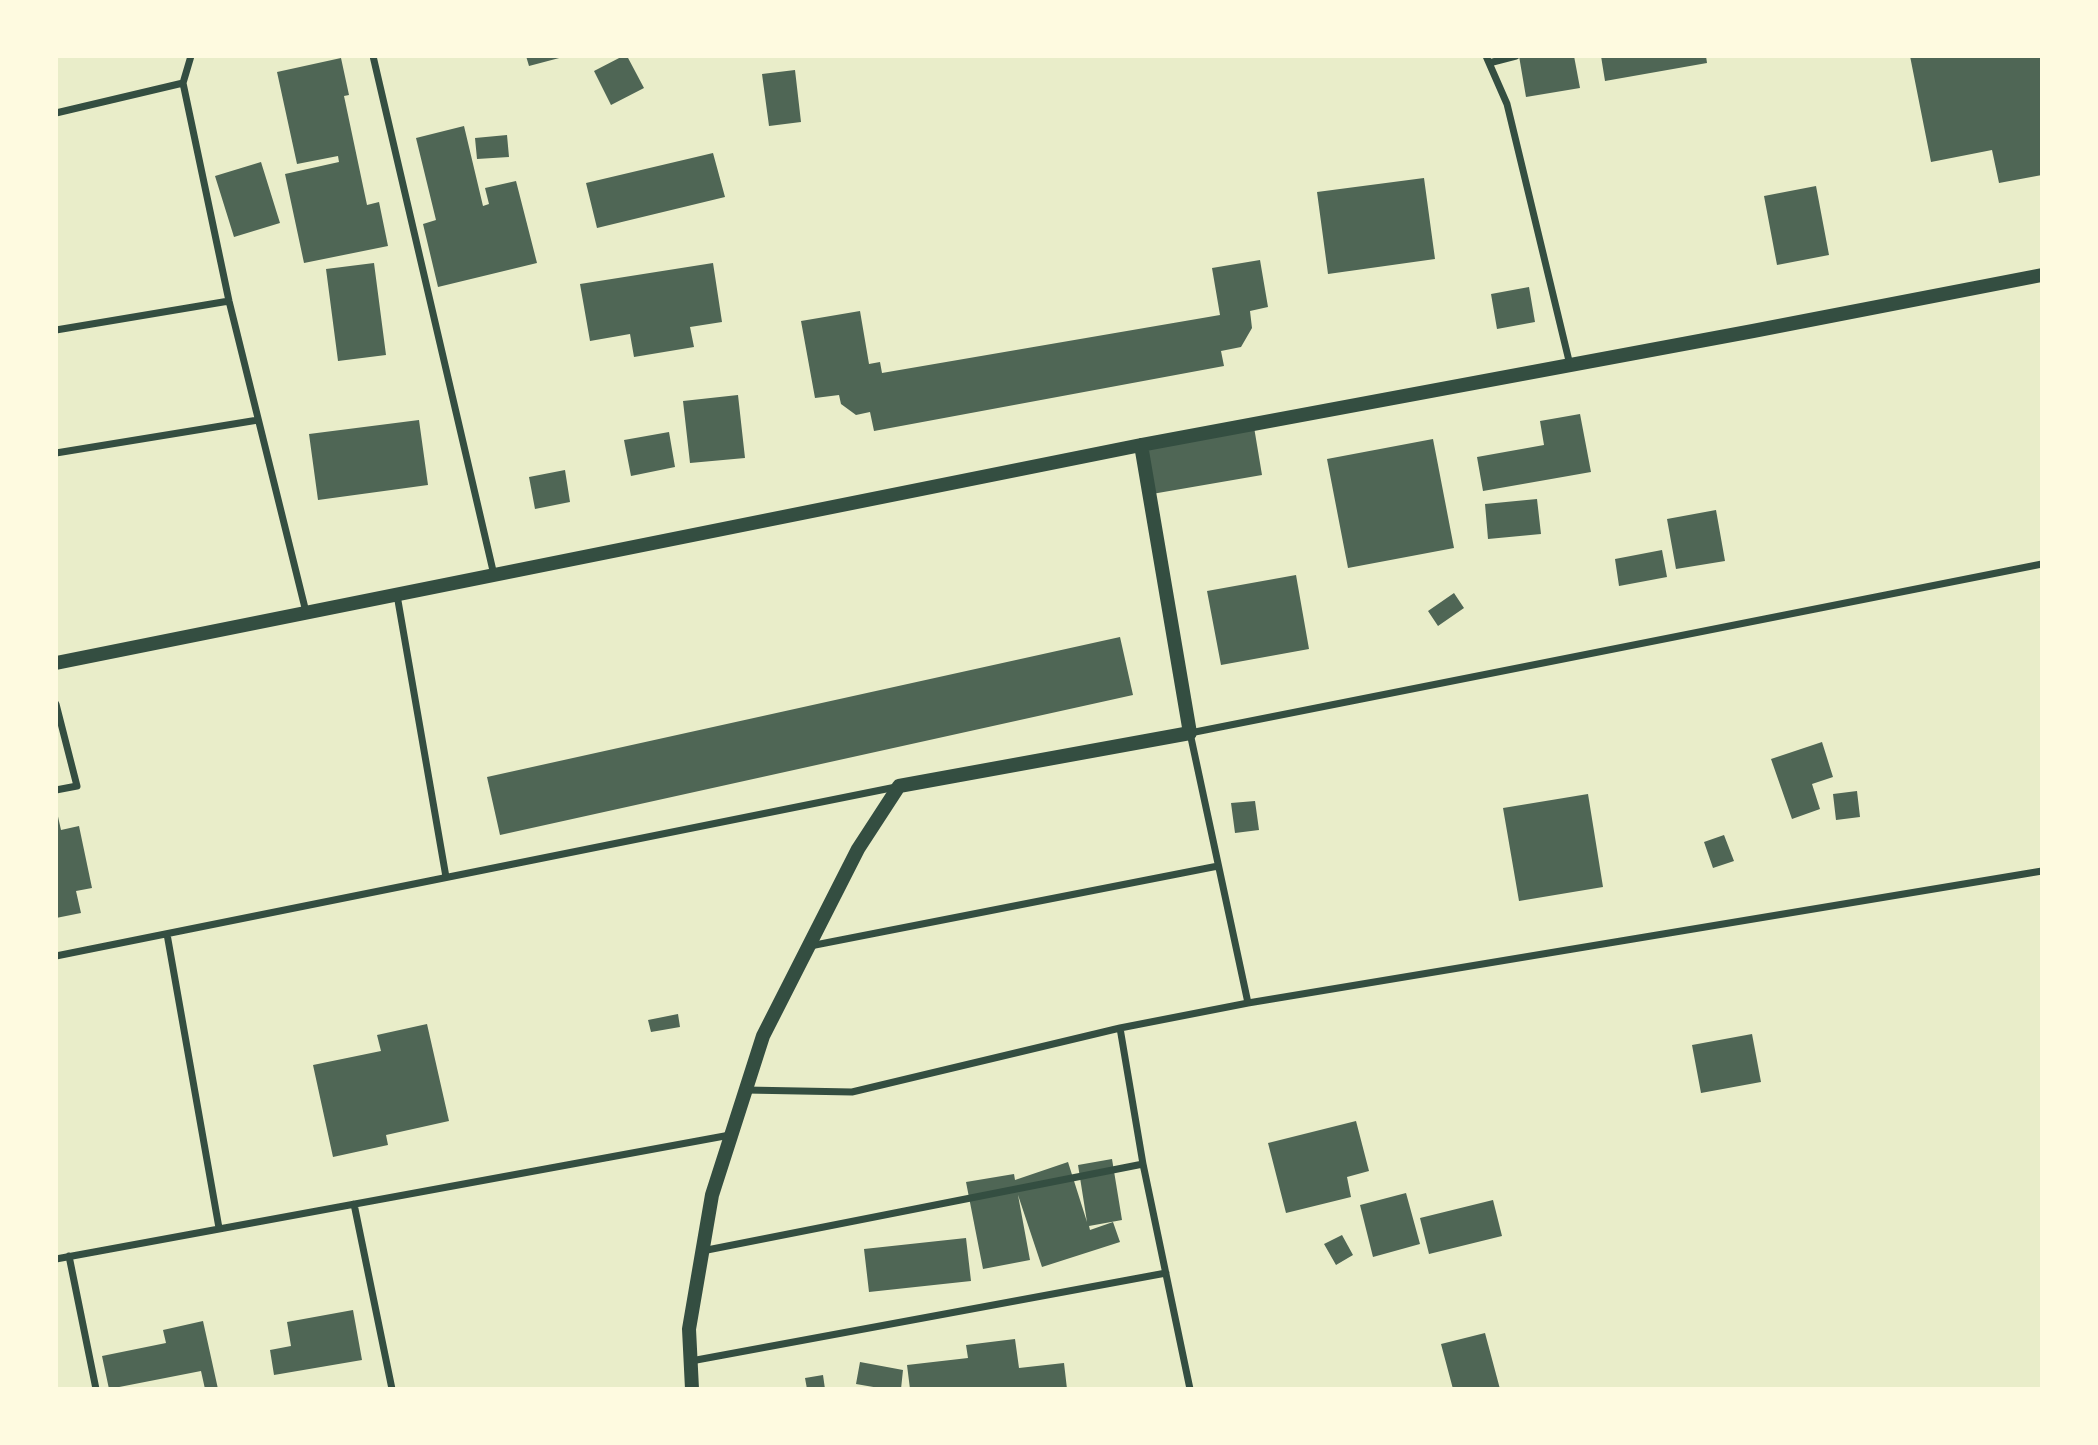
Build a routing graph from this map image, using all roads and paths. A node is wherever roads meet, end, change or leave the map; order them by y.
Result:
1 (191, 56) edge
2 (373, 56) edge
3 (1516, 56) edge
4 (1488, 59) edge
5 (183, 83) junction
6 (56, 113) edge
7 (2042, 275) edge
8 (229, 301) junction
9 (56, 330) edge
10 (1570, 365) junction
11 (258, 420) junction
12 (1141, 445) junction
13 (56, 453) edge
14 (2042, 564) edge
15 (494, 575) junction
16 (397, 594) junction
17 (306, 612) junction
18 (56, 663) edge
19 (56, 704) edge
20 (1190, 733) junction
21 (899, 786) junction
22 (56, 790) edge
23 (1218, 866) junction
24 (2042, 871) edge
25 (446, 877) junction
26 (167, 934) junction
27 (809, 946) junction
28 (56, 956) edge
29 (1248, 1003) junction
30 (1119, 1028) junction
31 (746, 1090) junction
32 (731, 1134) junction
33 (1143, 1164) junction
34 (354, 1204) junction
35 (219, 1228) junction
36 (702, 1251) junction
37 (69, 1256) junction
38 (56, 1259) edge
39 (1166, 1273) junction
40 (691, 1362) junction
41 (96, 1389) edge
42 (392, 1389) edge
43 (692, 1389) edge
44 (1190, 1389) edge

1 - 5 street
2 - 15 street
3 - 4 street
4 - 10 street
5 - 6 street
5 - 8 street
7 - 10 main road
8 - 9 street
8 - 11 street
10 - 12 main road
11 - 13 street
11 - 17 street
12 - 15 main road
12 - 20 main road
14 - 20 street
15 - 16 main road
16 - 17 main road
16 - 25 street
17 - 18 main road
19 - 22 street
20 - 21 main road
20 - 23 street
21 - 25 street
21 - 27 main road
23 - 27 street
23 - 29 street
24 - 29 street
25 - 26 street
26 - 28 street
26 - 35 street
27 - 31 main road
29 - 30 street
30 - 31 street
30 - 33 street
31 - 32 main road
32 - 34 street
32 - 36 main road
33 - 36 street
33 - 39 street
34 - 35 street
34 - 42 street
35 - 37 street
36 - 40 main road
37 - 38 street
37 - 41 street
39 - 40 street
39 - 44 street
40 - 43 main road

